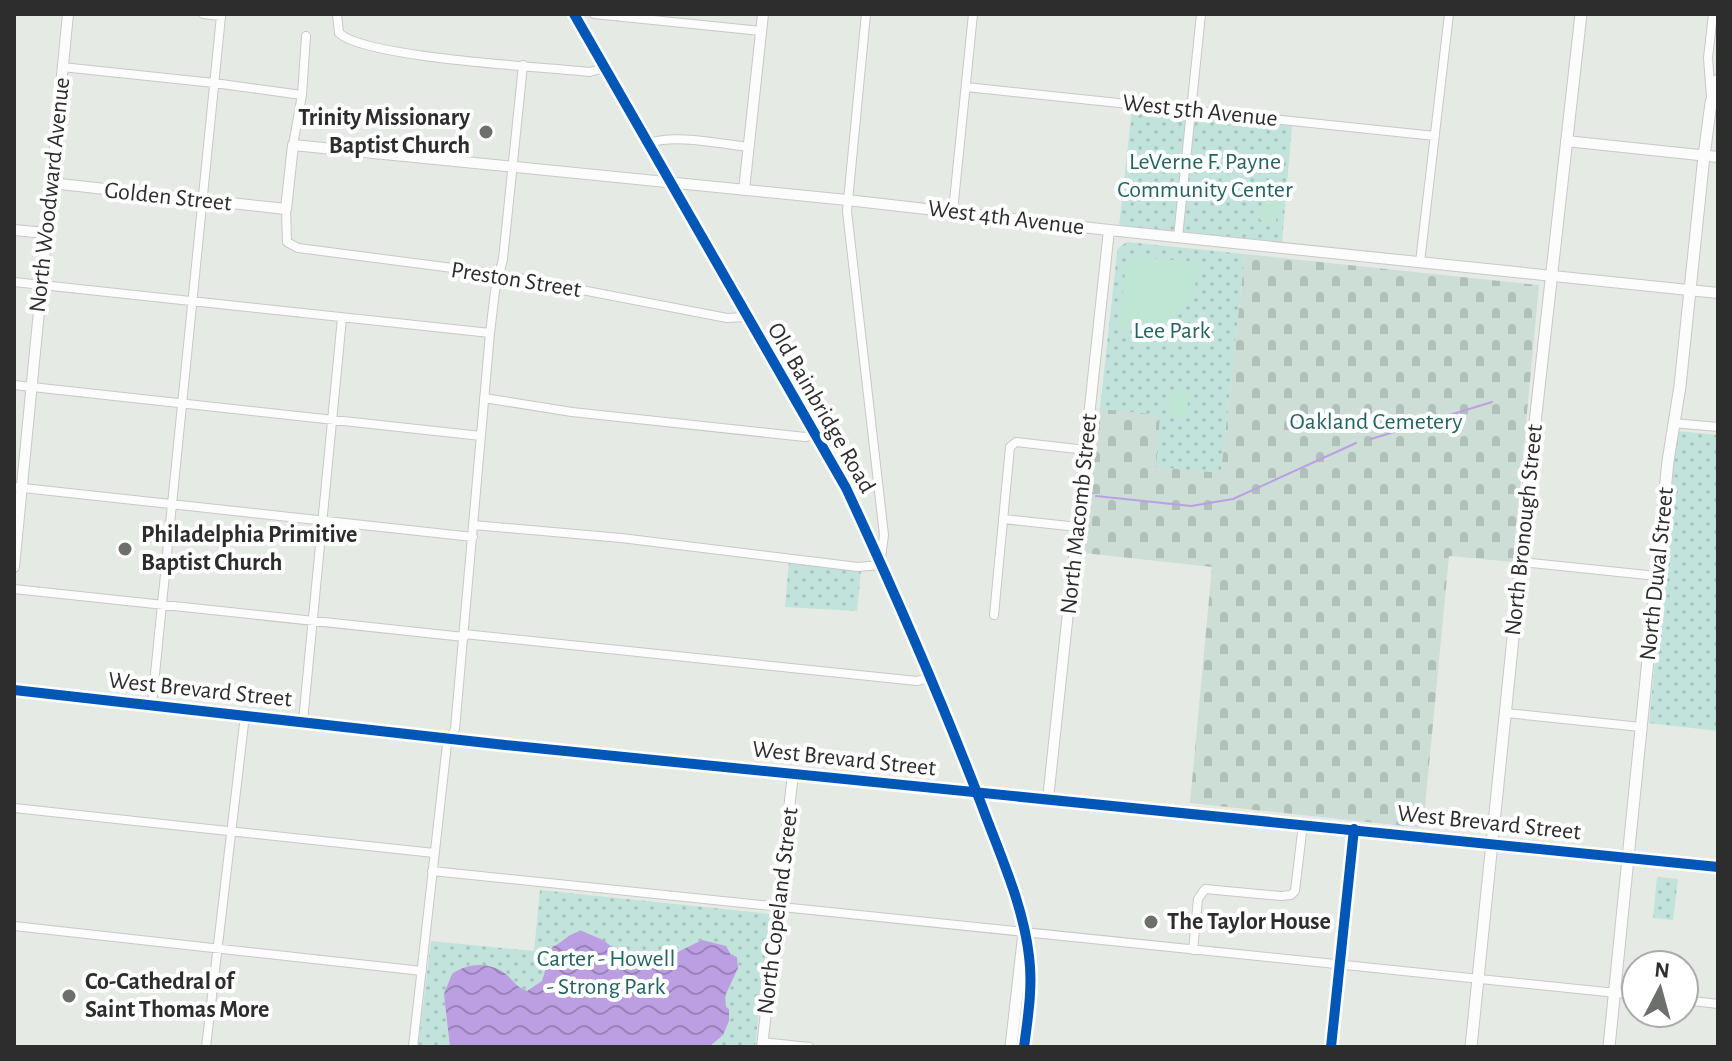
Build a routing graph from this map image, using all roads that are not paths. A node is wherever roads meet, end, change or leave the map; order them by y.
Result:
1 (68, 14) edge
2 (203, 14) edge
3 (337, 14) edge
4 (574, 14) edge
5 (594, 14) edge
6 (763, 14) edge
7 (866, 14) edge
8 (973, 14) edge
9 (1201, 14) edge
10 (1449, 14) edge
11 (1581, 14) edge
12 (1713, 14) edge
13 (761, 31) junction
14 (306, 36) dead end
15 (523, 65) junction
16 (62, 67) junction
17 (604, 68) junction
18 (1718, 80) edge
19 (214, 83) junction
20 (966, 87) junction
21 (302, 95) junction
22 (1711, 103) junction
23 (1191, 111) junction
24 (1435, 136) junction
25 (1566, 141) junction
26 (647, 144) junction
27 (293, 145) junction
28 (749, 147) junction
29 (1704, 156) junction
30 (1718, 157) edge
31 (511, 166) junction
32 (51, 183) junction
33 (669, 183) junction
34 (744, 190) junction
35 (202, 200) junction
36 (847, 200) junction
37 (286, 209) junction
38 (953, 211) junction
39 (14, 230) edge
40 (1109, 230) junction
41 (46, 233) junction
42 (1178, 237) junction
43 (1420, 262) junction
44 (499, 274) junction
45 (1552, 275) junction
46 (14, 282) edge
47 (41, 285) junction
48 (1688, 289) junction
49 (1718, 293) edge
50 (192, 301) junction
51 (746, 317) junction
52 (342, 318) junction
53 (490, 333) junction
54 (14, 385) edge
55 (31, 387) junction
56 (484, 398) junction
57 (181, 403) junction
58 (332, 420) junction
59 (1673, 423) junction
60 (1718, 427) edge
61 (816, 435) junction
62 (481, 436) junction
63 (1086, 450) junction
64 (18, 487) edge
65 (171, 504) junction
66 (1003, 519) junction
67 (322, 521) junction
68 (473, 525) junction
69 (1078, 527) junction
70 (473, 537) junction
71 (1522, 562) junction
72 (880, 565) junction
73 (14, 567) edge
74 (1657, 576) junction
75 (14, 589) edge
76 (162, 605) junction
77 (994, 615) dead end
78 (313, 621) junction
79 (464, 636) junction
80 (929, 678) junction
81 (14, 690) edge
82 (152, 704) junction
83 (1506, 713) junction
84 (245, 715) junction
85 (303, 721) junction
86 (1641, 727) junction
87 (451, 737) junction
88 (793, 774) junction
89 (976, 792) junction
90 (1048, 799) junction
91 (14, 808) edge
92 (1303, 824) junction
93 (1354, 829) junction
94 (232, 831) junction
95 (1492, 843) junction
96 (434, 853) junction
97 (1628, 858) junction
98 (1718, 867) edge
99 (432, 871) junction
100 (778, 907) junction
101 (14, 926) edge
102 (1024, 932) junction
103 (218, 949) junction
104 (1193, 950) junction
105 (1340, 965) junction
106 (422, 971) junction
107 (1478, 979) junction
108 (1616, 993) junction
109 (1620, 993) edge
110 (762, 1045) edge
111 (206, 1047) edge
112 (413, 1047) edge
113 (809, 1047) edge
114 (1011, 1047) edge
115 (1024, 1047) edge
116 (1331, 1047) edge
117 (1471, 1047) edge
118 (1609, 1047) edge

1 - 16 street, North Woodward Avenue
2 - 19 street
3 - 15 street
4 - 17 main road, Old Bainbridge Road
5 - 13 street
6 - 13 street
7 - 36 street
8 - 20 street
9 - 23 street
10 - 24 street
11 - 25 main road, North Bronough Street
12 - 22 street, North Duval Street
13 - 28 street
14 - 21 street
15 - 17 street
15 - 31 street
16 - 19 street
16 - 32 street, North Woodward Avenue
17 - 26 main road, Old Bainbridge Road
18 - 22 main road, North Duval Street
19 - 21 street
19 - 35 street
20 - 23 street, West 5th Avenue
20 - 38 street
21 - 27 street
22 - 29 main road, North Duval Street
23 - 24 street, West 5th Avenue
23 - 42 street
24 - 43 street
25 - 29 street
25 - 45 main road, North Bronough Street
26 - 28 street
26 - 33 main road, Old Bainbridge Road
27 - 31 street, West 4th Avenue
27 - 37 street
28 - 34 street
29 - 30 street
29 - 48 main road, North Duval Street
31 - 33 street, West 4th Avenue
31 - 44 street
32 - 35 street, Golden Street
32 - 41 street, North Woodward Avenue
33 - 34 street, West 4th Avenue
33 - 51 main road, Old Bainbridge Road
34 - 36 street, West 4th Avenue
35 - 37 street, Golden Street
35 - 50 street
36 - 38 street, West 4th Avenue
36 - 72 street
37 - 44 street, Preston Street
38 - 40 street, West 4th Avenue
39 - 41 street
40 - 42 street, West 4th Avenue
40 - 63 street, North Macomb Street
41 - 47 street, North Woodward Avenue
42 - 43 street, West 4th Avenue
43 - 45 street, West 4th Avenue
44 - 51 street, Preston Street
44 - 53 street
45 - 48 street, West 4th Avenue
45 - 71 main road, North Bronough Street
46 - 47 street
47 - 50 street
47 - 55 street, North Woodward Avenue
48 - 49 street, West 4th Avenue
48 - 59 main road, North Duval Street
50 - 52 street
50 - 57 street
51 - 61 main road, Old Bainbridge Road
52 - 53 street
52 - 58 street
53 - 56 street
54 - 55 street
55 - 57 street
55 - 64 street, North Woodward Avenue
56 - 61 street
56 - 62 street
57 - 58 street
57 - 65 street
58 - 62 street
58 - 67 street
59 - 60 street
59 - 74 main road, North Duval Street
61 - 72 main road, Old Bainbridge Road
62 - 68 street
63 - 66 street
63 - 69 street, North Macomb Street
64 - 65 street
64 - 73 street, North Woodward Avenue
65 - 67 street
65 - 76 street
66 - 69 street
66 - 77 street
67 - 70 street
67 - 78 street
68 - 70 street
68 - 72 street
69 - 90 street, North Macomb Street
70 - 79 street
71 - 74 street
71 - 83 main road, North Bronough Street
72 - 80 main road, Old Bainbridge Road
74 - 86 main road, North Duval Street
75 - 76 street
76 - 78 street
76 - 82 street
78 - 79 street
78 - 85 street
79 - 80 street
79 - 87 street
80 - 89 main road, Old Bainbridge Road
81 - 82 street, West Brevard Street
82 - 84 street, West Brevard Street
83 - 86 street
83 - 95 main road, North Bronough Street
84 - 85 street, West Brevard Street
84 - 94 street
85 - 87 street, West Brevard Street
86 - 97 main road, North Duval Street
87 - 88 street, West Brevard Street
87 - 96 street
88 - 89 street, West Brevard Street
88 - 100 street, North Copeland Street
89 - 90 street, West Brevard Street
89 - 102 main road, Old Bainbridge Road
90 - 92 street, West Brevard Street
91 - 94 street
92 - 93 street, West Brevard Street
92 - 104 street
93 - 95 street, West Brevard Street
93 - 105 street
94 - 96 street
94 - 103 street
95 - 97 street, West Brevard Street
95 - 107 main road, North Bronough Street
96 - 99 street
97 - 98 street, West Brevard Street
97 - 108 main road, North Duval Street
99 - 100 street
99 - 106 street
100 - 102 street
100 - 110 street, North Copeland Street
101 - 103 street
102 - 104 street
102 - 114 main road
102 - 115 main road
103 - 106 street
103 - 111 street
104 - 105 street
105 - 107 street
105 - 116 street
106 - 112 street
107 - 108 street
107 - 117 main road, North Bronough Street
108 - 109 street
108 - 118 main road, North Duval Street
110 - 113 street

